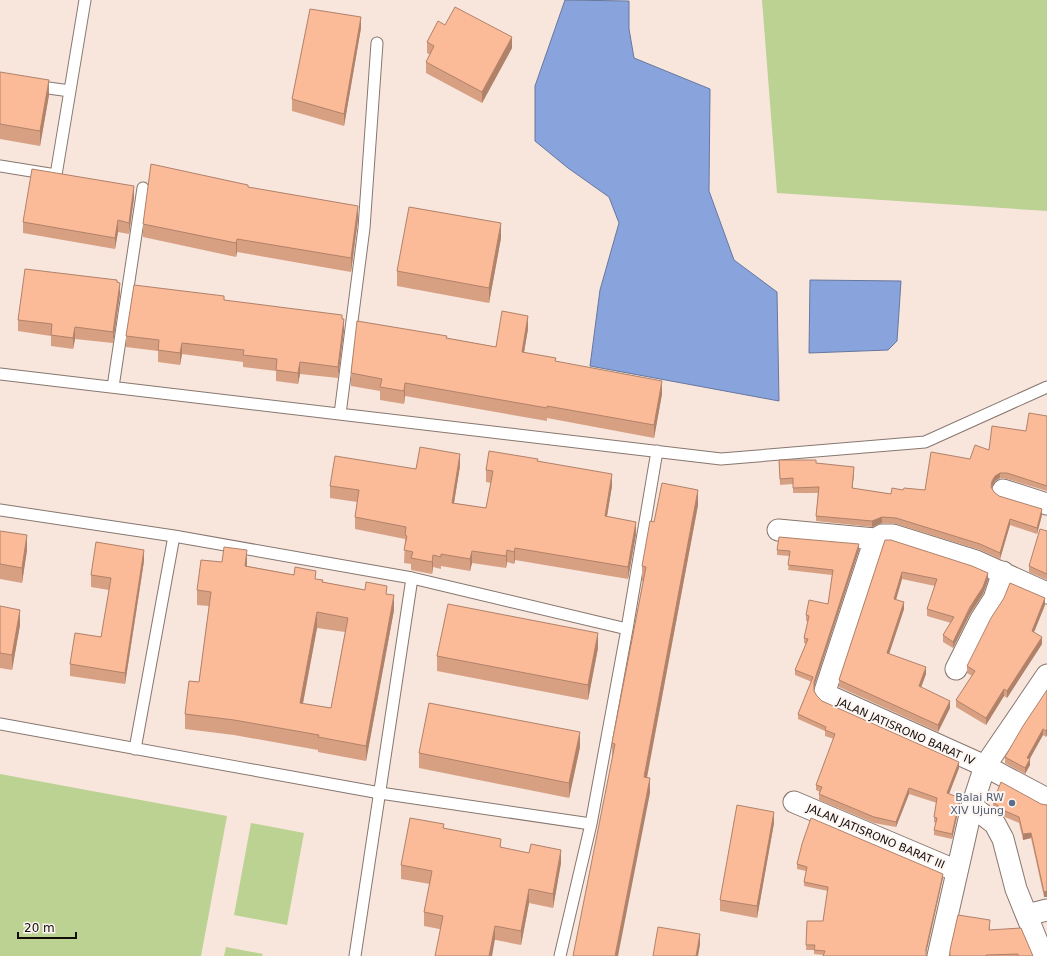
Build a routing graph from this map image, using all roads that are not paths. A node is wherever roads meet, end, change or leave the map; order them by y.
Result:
1 (85, 0) edge
2 (377, 43) dead end
3 (23, 84) edge
4 (70, 91) junction
5 (0, 166) edge
6 (143, 188) dead end
7 (0, 374) edge
8 (113, 387) junction
9 (1047, 387) edge
10 (340, 414) junction
11 (657, 451) junction
12 (1003, 490) dead end
13 (1047, 504) edge
14 (0, 510) edge
15 (778, 530) dead end
16 (174, 536) junction
17 (879, 538) junction
18 (1003, 572) junction
19 (412, 578) junction
20 (1047, 593) edge
21 (627, 629) junction
22 (956, 669) dead end
23 (1044, 683) edge
24 (0, 724) edge
25 (135, 749) junction
26 (985, 766) junction
27 (380, 793) junction
28 (1047, 799) edge
29 (794, 802) dead end
30 (972, 806) junction
31 (591, 824) junction
32 (957, 871) junction
33 (1047, 910) edge
34 (1027, 915) junction
35 (355, 956) edge
36 (560, 956) edge
37 (938, 956) edge
38 (1043, 956) edge

1 - 4 lane
2 - 10 lane
3 - 4 lane
4 - 5 lane
6 - 8 lane
7 - 8 lane
8 - 10 lane
9 - 11 lane
10 - 11 lane
11 - 21 lane
12 - 13 street
14 - 16 lane
15 - 17 street
16 - 19 lane
16 - 25 lane
17 - 18 street
17 - 26 street, JALAN JATISRONO BARAT IV
18 - 20 street
18 - 22 street
19 - 21 lane
19 - 27 lane
21 - 31 lane
23 - 26 street
24 - 25 lane
25 - 27 lane
26 - 28 street, JALAN JATISRONO BARAT IV
26 - 30 street
27 - 31 lane
27 - 35 lane
29 - 32 street, JALAN JATISRONO BARAT III
30 - 32 street
30 - 34 street
31 - 36 lane
32 - 37 street
33 - 34 street
34 - 38 street

